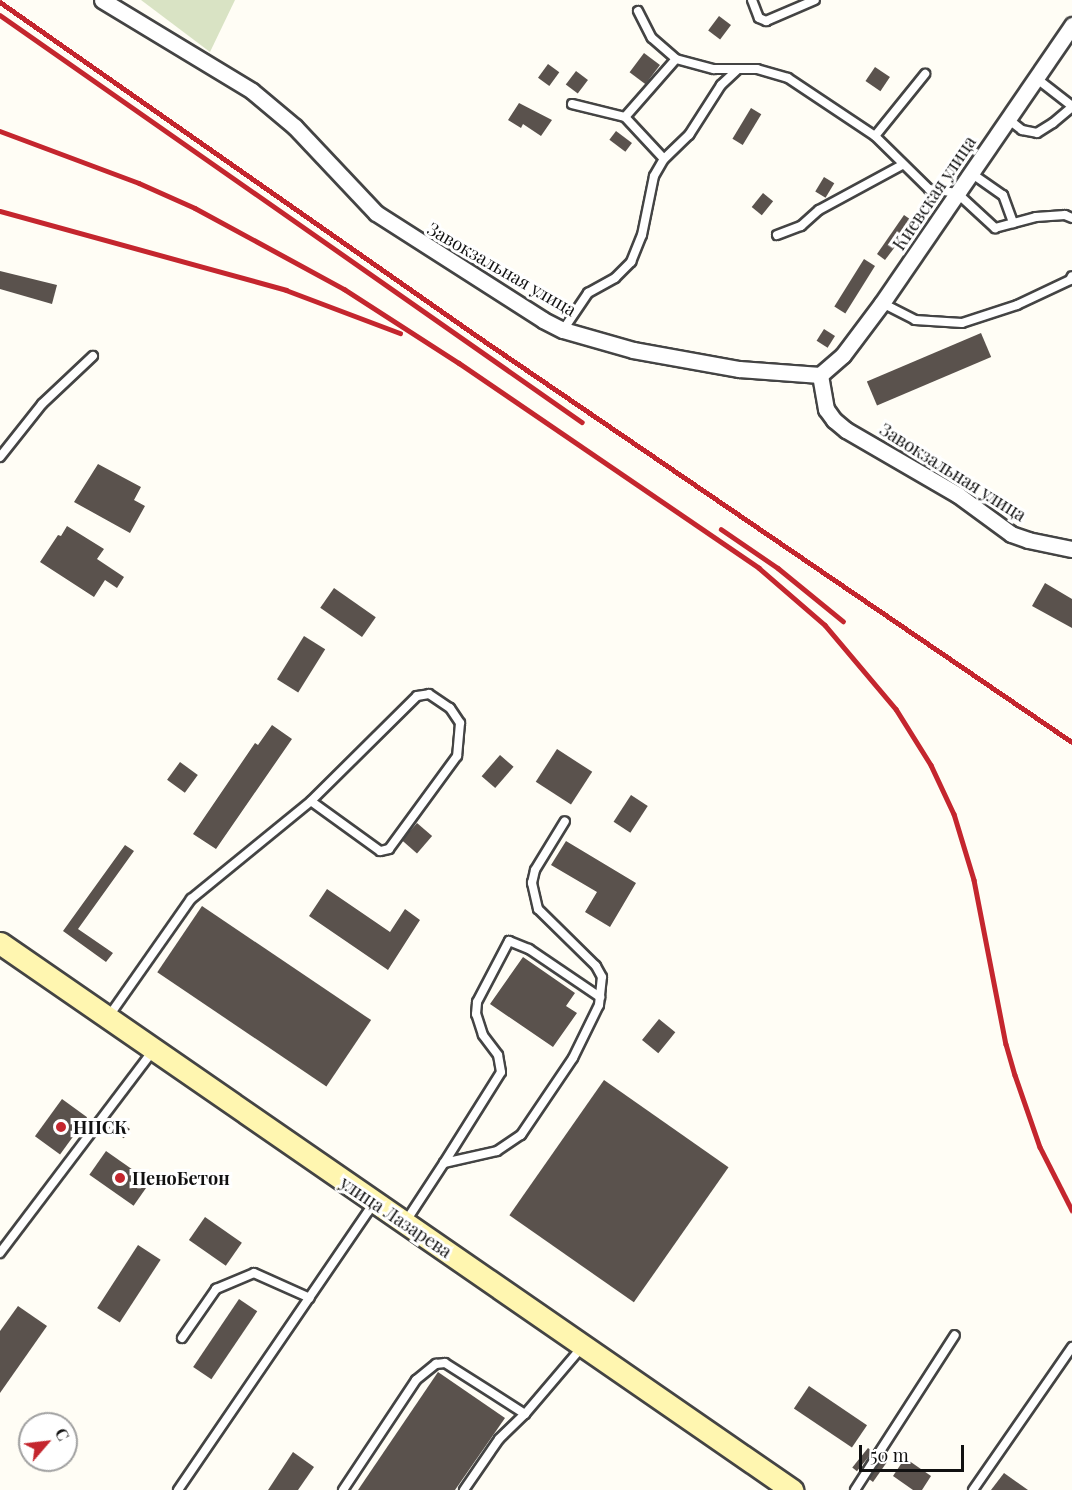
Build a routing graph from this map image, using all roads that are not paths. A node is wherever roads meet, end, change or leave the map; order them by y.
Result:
1 (102, 0) edge
2 (752, 0) edge
3 (815, 0) edge
4 (638, 11) dead end
5 (1072, 25) edge
6 (676, 59) junction
7 (739, 67) junction
8 (925, 74) dead end
9 (1036, 78) junction
10 (572, 104) dead end
11 (1072, 106) edge
12 (625, 117) junction
13 (1008, 119) junction
14 (875, 136) junction
15 (664, 159) junction
16 (902, 165) junction
17 (971, 173) junction
18 (957, 193) junction
19 (1072, 218) edge
20 (1012, 223) junction
21 (777, 235) dead end
22 (1072, 276) edge
23 (882, 303) junction
24 (563, 330) junction
25 (93, 356) dead end
26 (820, 375) junction
27 (0, 457) edge
28 (1070, 544) edge
29 (311, 801) junction
30 (565, 821) dead end
31 (0, 943) edge
32 (600, 997) junction
33 (108, 1017) junction
34 (154, 1050) junction
35 (444, 1163) junction
36 (374, 1202) junction
37 (405, 1222) junction
38 (0, 1253) edge
39 (310, 1298) junction
40 (955, 1335) dead end
41 (182, 1338) dead end
42 (583, 1345) junction
43 (1072, 1347) edge
44 (525, 1414) junction
45 (178, 1490) edge
46 (342, 1490) edge
47 (465, 1490) edge
48 (792, 1490) edge
49 (855, 1490) edge
50 (974, 1490) edge

1 - 24 street, Завокзальная улица
2 - 3 lane
4 - 6 lane
5 - 9 street, Киевская улица
6 - 7 lane
6 - 12 lane
7 - 14 lane
7 - 15 lane
8 - 14 lane
9 - 11 lane
9 - 13 street, Киевская улица
10 - 12 lane
11 - 13 lane
12 - 15 lane
13 - 17 street, Киевская улица
14 - 16 lane
15 - 24 lane
16 - 18 lane
16 - 21 lane
17 - 18 street, Киевская улица
17 - 20 lane
18 - 20 lane
18 - 23 street, Киевская улица
19 - 20 lane
22 - 23 lane
23 - 26 street, Киевская улица
24 - 26 street, Завокзальная улица
25 - 27 lane
26 - 28 street, Завокзальная улица
29 - 29 lane
29 - 33 lane
30 - 32 lane
31 - 33 main road, улица Лазарева
32 - 35 lane
32 - 35 lane
33 - 34 main road, улица Лазарева
34 - 36 main road, улица Лазарева
34 - 38 lane
35 - 37 lane
36 - 37 main road, улица Лазарева
36 - 39 lane
37 - 42 main road, улица Лазарева
39 - 41 lane
39 - 45 lane
40 - 49 lane
42 - 44 lane
42 - 48 main road, улица Лазарева
43 - 50 lane
44 - 46 lane
44 - 47 lane

